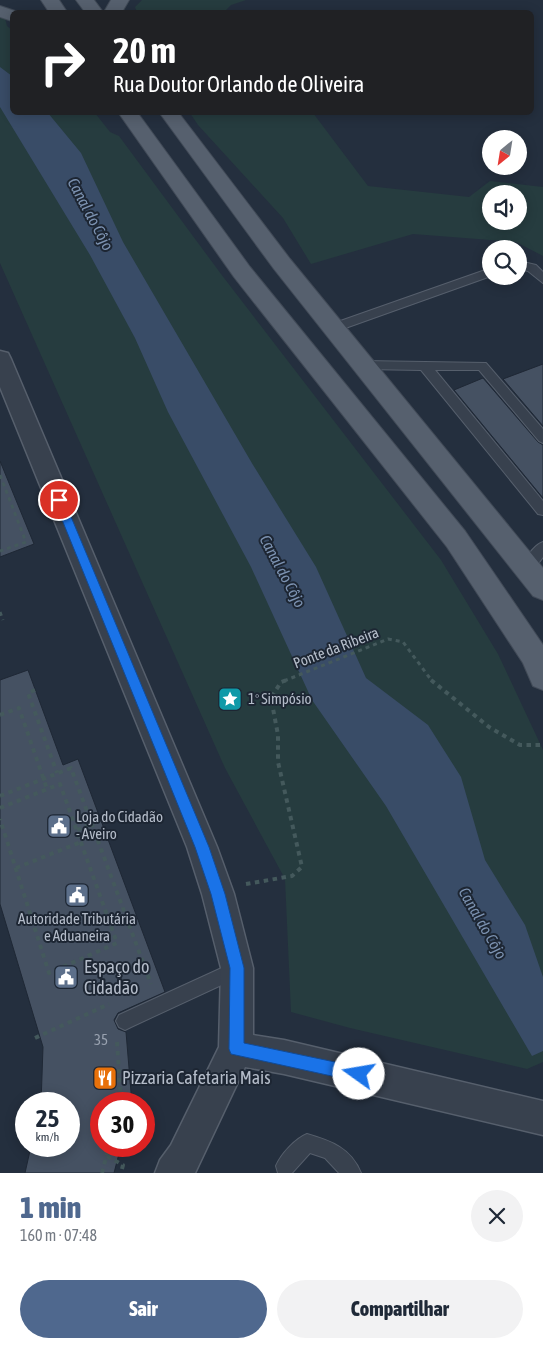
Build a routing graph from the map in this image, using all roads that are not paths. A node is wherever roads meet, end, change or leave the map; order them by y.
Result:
1 (130, 115) edge
2 (170, 115) edge
3 (527, 267) edge
4 (482, 275) edge
5 (543, 280) edge
6 (333, 328) junction
7 (0, 359) edge
8 (364, 365) junction
9 (425, 366) junction
10 (543, 438) edge
11 (543, 510) edge
12 (543, 546) edge
13 (527, 568) junction
14 (543, 588) edge
15 (543, 677) edge
16 (237, 968) junction
17 (120, 1027) road end
18 (236, 1049) junction
19 (543, 1118) edge
20 (285, 1166) dead end
21 (185, 1168) edge
22 (352, 1173) edge

1 - 15 main road
2 - 6 main road
3 - 5 lane
4 - 6 lane
6 - 8 main road
7 - 16 street
8 - 9 lane
8 - 13 main road
9 - 10 lane
9 - 11 lane
12 - 13 lane
13 - 14 main road
16 - 17 lane
16 - 18 street
18 - 19 street
18 - 21 street
20 - 22 lane

